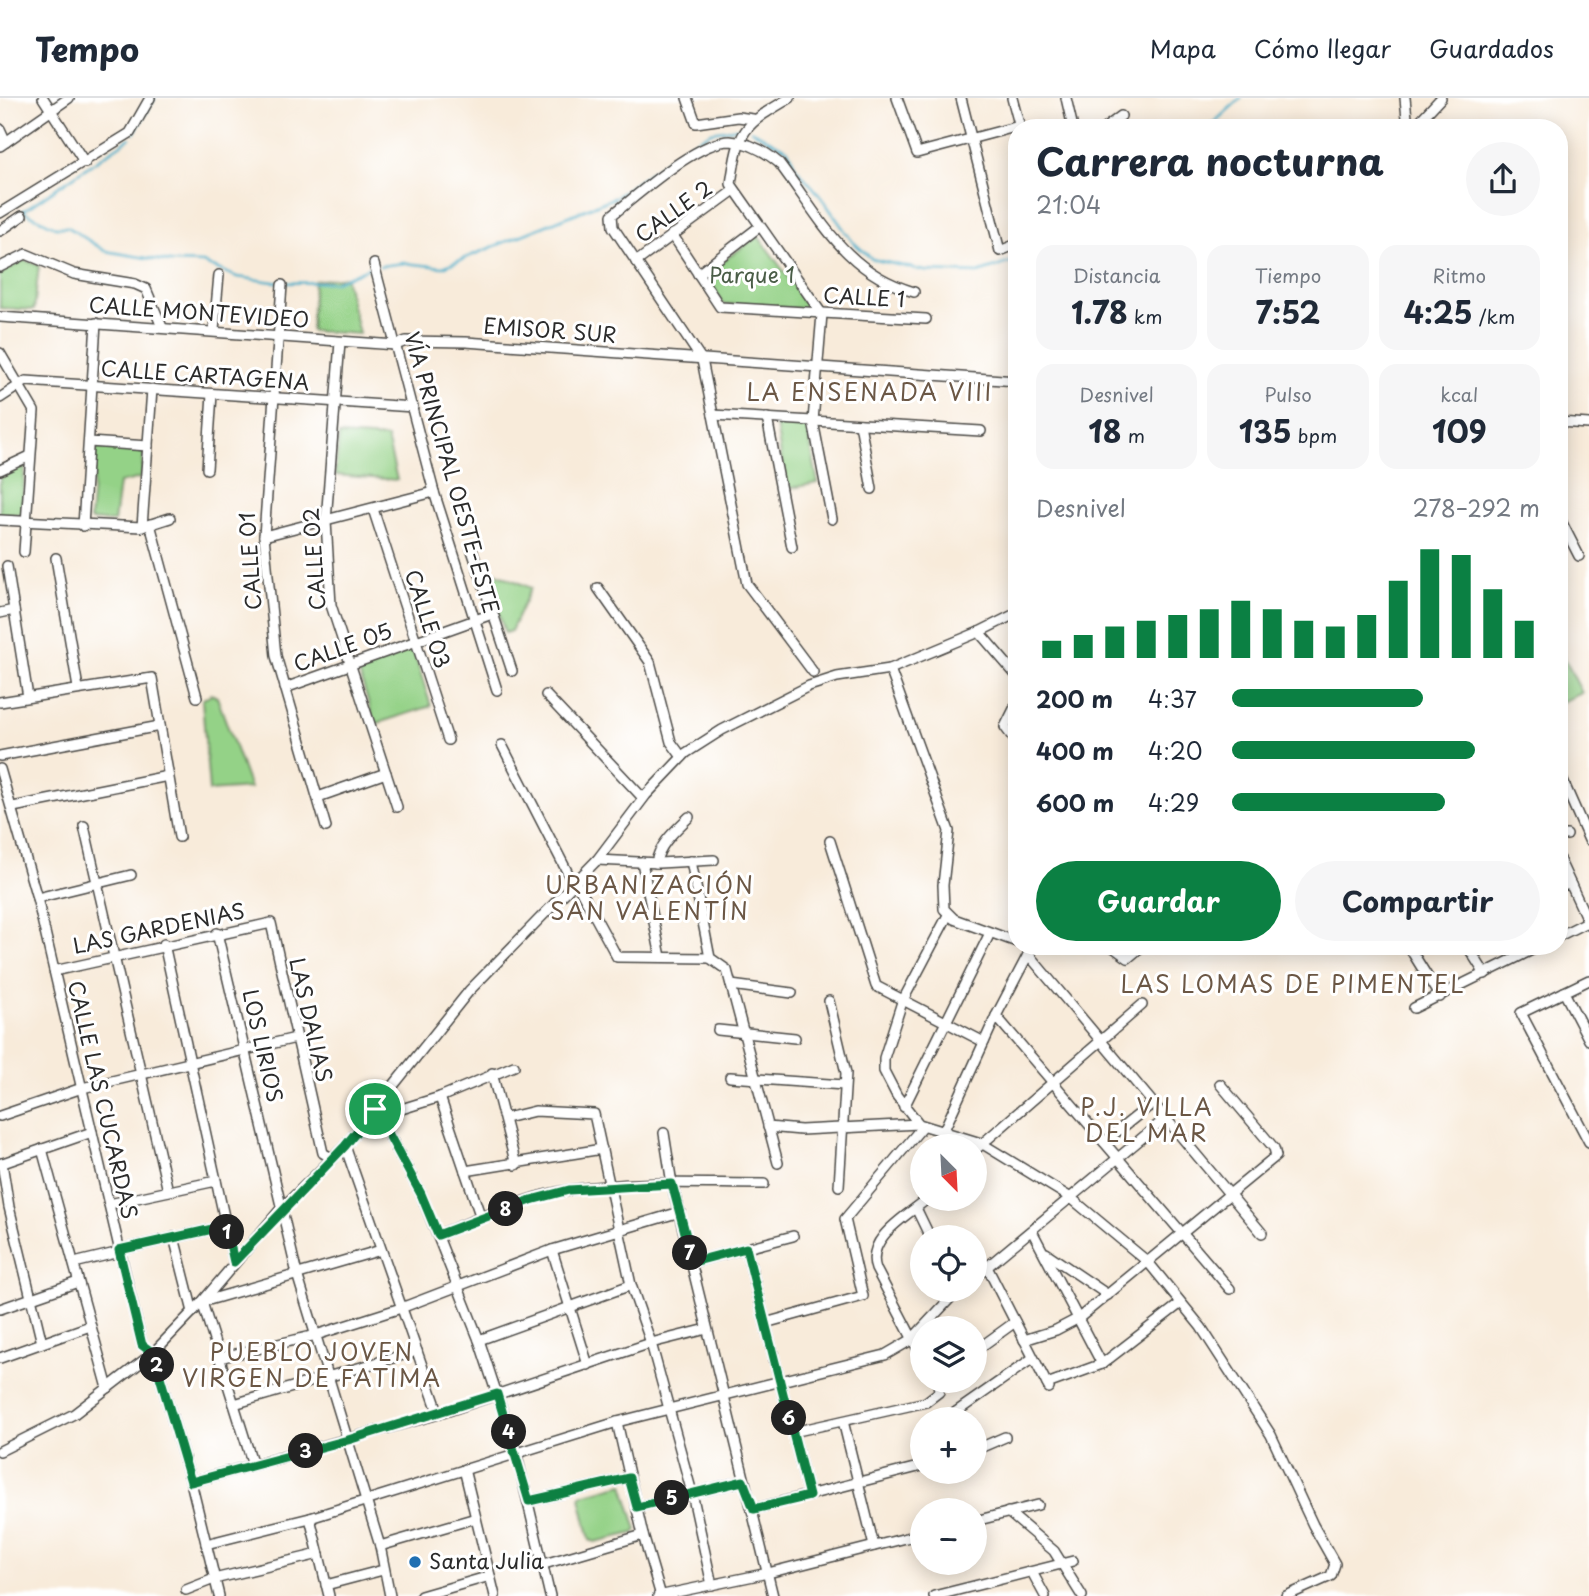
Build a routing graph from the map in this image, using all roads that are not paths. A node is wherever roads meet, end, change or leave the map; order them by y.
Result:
1 (43, 98) edge
2 (69, 98) edge
3 (150, 98) edge
4 (687, 98) edge
5 (790, 98) edge
6 (897, 98) edge
7 (961, 98) edge
8 (1012, 98) edge
9 (1066, 98) edge
10 (1405, 98) edge
11 (1441, 98) edge
12 (50, 112) junction
13 (1121, 116) dead end
14 (753, 119) junction
15 (1018, 119) edge
16 (1071, 119) edge
17 (1117, 119) edge
18 (1409, 119) edge
19 (1420, 119) edge
20 (0, 129) edge
21 (1008, 130) edge
22 (972, 139) junction
23 (739, 143) junction
24 (3, 144) edge
25 (85, 163) junction
26 (733, 191) junction
27 (0, 213) edge
28 (22, 216) dead end
29 (759, 227) junction
30 (0, 231) edge
31 (671, 234) junction
32 (1008, 247) edge
33 (636, 262) junction
34 (374, 264) dead end
35 (0, 267) edge
36 (698, 274) junction
37 (219, 275) dead end
38 (282, 285) dead end
39 (914, 292) dead end
40 (822, 314) junction
41 (0, 317) edge
42 (926, 319) dead end
43 (96, 323) junction
44 (162, 327) junction
45 (214, 330) junction
46 (278, 335) junction
47 (340, 342) junction
48 (396, 345) junction
49 (0, 353) edge
50 (702, 360) junction
51 (817, 367) junction
52 (1008, 380) edge
53 (19, 385) junction
54 (92, 385) junction
55 (152, 389) junction
56 (212, 394) junction
57 (0, 397) edge
58 (273, 399) junction
59 (336, 403) junction
60 (413, 407) junction
61 (713, 415) junction
62 (767, 418) junction
63 (813, 421) junction
64 (1568, 423) edge
65 (860, 424) junction
66 (1589, 424) edge
67 (981, 431) dead end
68 (89, 442) junction
69 (148, 446) junction
70 (30, 456) junction
71 (207, 469) dead end
72 (0, 470) edge
73 (872, 489) dead end
74 (434, 492) junction
75 (373, 509) junction
76 (170, 518) dead end
77 (832, 519) dead end
78 (0, 520) edge
79 (326, 521) junction
80 (26, 522) junction
81 (146, 525) junction
82 (83, 526) junction
83 (1568, 535) edge
84 (264, 537) junction
85 (471, 547) dead end
86 (792, 547) dead end
87 (24, 552) dead end
88 (1579, 556) dead end
89 (56, 558) dead end
90 (7, 566) dead end
91 (598, 588) dead end
92 (14, 610) junction
93 (0, 612) edge
94 (492, 614) junction
95 (1008, 618) edge
96 (474, 620) junction
97 (979, 632) junction
98 (415, 640) junction
99 (350, 663) junction
100 (1008, 666) edge
101 (890, 668) junction
102 (512, 671) dead end
103 (813, 672) dead end
104 (78, 688) junction
105 (285, 688) junction
106 (497, 690) dead end
107 (546, 695) dead end
108 (197, 696) dead end
109 (28, 697) junction
110 (0, 702) edge
111 (160, 726) junction
112 (448, 740) dead end
113 (502, 744) dead end
114 (0, 756) edge
115 (682, 757) junction
116 (0, 769) edge
117 (386, 773) junction
118 (168, 776) junction
119 (1568, 792) edge
120 (318, 797) junction
121 (643, 798) junction
122 (12, 807) junction
123 (397, 807) dead end
124 (689, 817) dead end
125 (84, 826) dead end
126 (326, 827) dead end
127 (179, 837) dead end
128 (1589, 840) edge
129 (830, 841) dead end
130 (597, 860) junction
131 (714, 860) dead end
132 (691, 861) junction
133 (642, 862) junction
134 (656, 863) junction
135 (131, 875) dead end
136 (1568, 878) edge
137 (98, 883) junction
138 (574, 885) junction
139 (1571, 885) joint
140 (37, 898) junction
141 (948, 915) junction
142 (1589, 922) edge
143 (271, 923) joint
144 (1568, 932) edge
145 (217, 933) junction
146 (990, 933) junction
147 (1008, 939) edge
148 (164, 944) junction
149 (1026, 955) edge
150 (1033, 955) edge
151 (1414, 955) edge
152 (1473, 955) edge
153 (1519, 955) edge
154 (112, 957) junction
155 (661, 957) junction
156 (710, 958) junction
157 (54, 971) junction
158 (1485, 974) junction
159 (1589, 980) edge
160 (731, 985) junction
161 (1564, 992) junction
162 (792, 993) dead end
163 (1440, 997) junction
164 (829, 1000) dead end
165 (902, 1002) junction
166 (1142, 1005) dead end
167 (1414, 1008) dead end
168 (996, 1016) junction
169 (945, 1023) junction
170 (718, 1030) dead end
171 (743, 1032) junction
172 (296, 1038) junction
173 (795, 1038) dead end
174 (1100, 1040) junction
175 (1589, 1040) edge
176 (984, 1042) junction
177 (246, 1051) junction
178 (190, 1063) junction
179 (513, 1066) dead end
180 (492, 1073) junction
181 (141, 1076) junction
182 (730, 1077) dead end
183 (755, 1079) junction
184 (1052, 1082) junction
185 (1220, 1084) dead end
186 (844, 1085) junction
187 (82, 1088) junction
188 (440, 1097) junction
189 (1153, 1103) junction
190 (904, 1107) junction
191 (377, 1112) junction
192 (0, 1116) edge
193 (506, 1118) junction
194 (1166, 1118) junction
195 (921, 1125) junction
196 (768, 1127) junction
197 (842, 1127) junction
198 (944, 1130) junction
199 (92, 1132) junction
200 (664, 1133) dead end
201 (952, 1134) edge
202 (987, 1138) edge
203 (1104, 1142) junction
204 (1589, 1142) edge
205 (345, 1146) junction
206 (43, 1149) junction
207 (602, 1149) junction
208 (987, 1151) edge
209 (1118, 1158) junction
210 (333, 1159) junction
211 (778, 1163) dead end
212 (1, 1164) edge
213 (516, 1165) junction
214 (465, 1171) junction
215 (216, 1181) junction
216 (672, 1184) junction
217 (764, 1184) dead end
218 (839, 1186) dead end
219 (610, 1187) junction
220 (168, 1191) junction
221 (1230, 1194) junction
222 (1071, 1198) junction
223 (109, 1203) junction
224 (4, 1209) edge
225 (280, 1210) junction
226 (913, 1211) edge
227 (680, 1212) junction
228 (481, 1218) junction
229 (226, 1226) junction
230 (619, 1230) junction
231 (1032, 1231) junction
232 (1181, 1232) junction
233 (1262, 1233) dead end
234 (438, 1235) junction
235 (793, 1236) dead end
236 (174, 1237) junction
237 (746, 1248) junction
238 (381, 1250) junction
239 (552, 1250) junction
240 (120, 1251) junction
241 (1043, 1251) junction
242 (234, 1262) junction
243 (693, 1262) junction
244 (1148, 1262) junction
245 (74, 1263) junction
246 (987, 1267) joint
247 (297, 1274) junction
248 (78, 1282) junction
249 (457, 1284) junction
250 (631, 1285) junction
251 (1230, 1289) dead end
252 (1108, 1295) junction
253 (30, 1298) junction
254 (202, 1302) junction
255 (944, 1302) edge
256 (1181, 1303) junction
257 (568, 1305) junction
258 (401, 1308) junction
259 (0, 1309) edge
260 (193, 1312) junction
261 (932, 1316) edge
262 (1079, 1318) junction
263 (1015, 1322) junction
264 (765, 1323) junction
265 (90, 1326) junction
266 (707, 1329) junction
267 (316, 1335) junction
268 (910, 1338) edge
269 (479, 1340) junction
270 (1024, 1340) junction
271 (910, 1341) edge
272 (987, 1342) edge
273 (42, 1343) junction
274 (651, 1343) junction
275 (417, 1351) junction
276 (153, 1353) junction
277 (219, 1357) junction
278 (1033, 1357) junction
279 (0, 1358) edge
280 (1102, 1364) junction
281 (588, 1365) junction
282 (329, 1376) junction
283 (780, 1381) junction
284 (108, 1388) junction
285 (938, 1393) edge
286 (497, 1394) junction
287 (725, 1395) junction
288 (234, 1404) junction
289 (963, 1407) edge
290 (668, 1410) junction
291 (439, 1414) junction
292 (843, 1421) junction
293 (617, 1422) junction
294 (793, 1432) junction
295 (1005, 1437) dead end
296 (348, 1440) junction
297 (987, 1445) edge
298 (0, 1451) edge
299 (516, 1452) junction
300 (253, 1465) junction
301 (464, 1469) junction
302 (910, 1469) edge
303 (629, 1478) junction
304 (743, 1481) junction
305 (191, 1482) junction
306 (860, 1482) junction
307 (692, 1493) junction
308 (809, 1496) junction
309 (366, 1501) junction
310 (529, 1501) junction
311 (1038, 1505) dead end
312 (637, 1507) junction
313 (754, 1509) junction
314 (1008, 1512) junction
315 (310, 1518) junction
316 (476, 1518) junction
317 (987, 1518) edge
318 (643, 1535) junction
319 (910, 1537) edge
320 (206, 1544) junction
321 (380, 1546) junction
322 (874, 1546) junction
323 (319, 1554) junction
324 (1068, 1563) junction
325 (544, 1564) junction
326 (383, 1570) junction
327 (1032, 1572) junction
328 (768, 1573) junction
329 (490, 1576) junction
330 (214, 1579) junction
331 (326, 1585) junction
332 (712, 1585) junction
333 (971, 1587) junction
334 (186, 1590) dead end
335 (219, 1596) edge
336 (329, 1596) edge
337 (390, 1596) edge
338 (421, 1596) edge
339 (495, 1596) edge
340 (550, 1596) edge
341 (660, 1596) edge
342 (773, 1596) edge
343 (934, 1596) edge
344 (980, 1596) edge
345 (1045, 1596) edge
346 (1082, 1596) edge
347 (1286, 1596) edge

1 - 12 street
2 - 12 street
3 - 25 street
4 - 14 street
5 - 14 street
6 - 22 street
7 - 22 street
8 - 15 street
9 - 16 street
10 - 18 street
11 - 19 street
12 - 24 street
12 - 25 street
13 - 17 street
14 - 23 street
20 - 24 street
21 - 22 street
22 - 32 street
23 - 26 street
23 - 33 street
23 - 39 street
25 - 27 street
26 - 29 street
26 - 31 street, CALLE 2
28 - 30 street
29 - 36 street
29 - 40 street
31 - 33 street, CALLE 2
31 - 36 street, CALLE 1
33 - 50 street
34 - 48 street, VÍA PRINCIPAL OESTE-ESTE
35 - 44 street
36 - 40 street, CALLE 1
37 - 45 street
38 - 46 street, CALLE 01
40 - 42 street, CALLE 1
40 - 51 street
41 - 43 street, CALLE MONTEVIDEO
43 - 44 street, CALLE MONTEVIDEO
43 - 54 street
44 - 45 street, CALLE MONTEVIDEO
45 - 46 street, CALLE MONTEVIDEO
46 - 47 street, CALLE MONTEVIDEO
46 - 58 street, CALLE 01
47 - 48 street, CALLE MONTEVIDEO
47 - 59 street, CALLE 02
48 - 50 street, EMISOR SUR
48 - 60 street, VÍA PRINCIPAL OESTE-ESTE
49 - 53 street
50 - 51 street, EMISOR SUR
50 - 61 street
51 - 52 street, EMISOR SUR
51 - 63 street
53 - 54 street, CALLE CARTAGENA
53 - 57 street, CALLE CARTAGENA
53 - 70 street
54 - 55 street, CALLE CARTAGENA
54 - 68 street
55 - 56 street, CALLE CARTAGENA
55 - 69 street
56 - 58 street, CALLE CARTAGENA
56 - 71 street
58 - 59 street, CALLE CARTAGENA
58 - 84 street, CALLE 01
59 - 60 street, CALLE CARTAGENA
59 - 79 street, CALLE 02
60 - 74 street, VÍA PRINCIPAL OESTE-ESTE
61 - 62 street
61 - 103 street
62 - 63 street
62 - 86 street
63 - 65 street
63 - 77 street
64 - 66 street
65 - 67 street
65 - 73 street
68 - 69 street
68 - 82 street
69 - 81 street
70 - 72 street
70 - 80 street
74 - 75 street
74 - 96 street, VÍA PRINCIPAL OESTE-ESTE
75 - 79 street
75 - 98 street, CALLE 03
76 - 81 street
78 - 80 street
79 - 84 street
79 - 99 street, CALLE 02
80 - 82 street
80 - 87 street
81 - 82 street
81 - 108 street
83 - 88 street
84 - 105 street, CALLE 01
85 - 94 street, VÍA PRINCIPAL OESTE-ESTE
89 - 104 street
90 - 92 street
91 - 115 street
92 - 93 street
92 - 109 street
94 - 96 street, CALLE 05
94 - 102 street, VÍA PRINCIPAL OESTE-ESTE
95 - 97 street
96 - 98 street, CALLE 05
96 - 106 street, VÍA PRINCIPAL OESTE-ESTE
97 - 100 street
97 - 101 street
98 - 99 street, CALLE 05
98 - 112 street, CALLE 03
99 - 105 street, CALLE 05
99 - 117 street, CALLE 02
101 - 115 street
101 - 141 street
104 - 109 street
104 - 111 street
105 - 120 street, CALLE 01
107 - 121 street
109 - 110 street
111 - 114 street
111 - 118 street
113 - 138 street
115 - 121 street
116 - 122 street, CALLE LAS CUCARDAS
117 - 120 street
117 - 123 street, CALLE 02
118 - 122 street
118 - 127 street
119 - 128 street
120 - 126 street, CALLE 01
121 - 130 street
122 - 140 street, CALLE LAS CUCARDAS
124 - 134 street
125 - 137 street
129 - 165 street
130 - 133 street
130 - 138 street
131 - 132 street
132 - 134 street
132 - 156 street
133 - 134 street
133 - 155 street
135 - 137 street
136 - 139 street
137 - 140 street
137 - 154 street
138 - 155 street
138 - 191 street
139 - 142 street
140 - 157 street, CALLE LAS CUCARDAS
141 - 146 street
141 - 165 street
142 - 144 street
143 - 145 street, LAS GARDENIAS
143 - 172 street, LAS DALIAS
145 - 148 street, LAS GARDENIAS
145 - 177 street, LOS LIRIOS
146 - 147 street
146 - 169 street
148 - 154 street, LAS GARDENIAS
148 - 178 street
149 - 168 street
150 - 174 street
151 - 163 street
152 - 158 street
153 - 158 street
154 - 157 street, LAS GARDENIAS
154 - 181 street
155 - 156 street
156 - 160 street
157 - 187 street, CALLE LAS CUCARDAS
158 - 163 street
159 - 161 street
160 - 162 street
160 - 171 street
161 - 175 street
161 - 204 street
163 - 167 street
164 - 186 street
165 - 169 street
165 - 190 street
166 - 174 street
168 - 176 street
168 - 184 street
169 - 176 street
169 - 190 street
170 - 171 street
171 - 173 street
171 - 183 street
172 - 177 street
172 - 210 street, LAS DALIAS
174 - 184 street
174 - 189 street
176 - 198 street
177 - 178 street
177 - 225 street, LOS LIRIOS
178 - 181 street
178 - 215 street
179 - 180 street
180 - 188 street
180 - 193 street
181 - 187 street
181 - 220 street
182 - 183 street
183 - 186 street
183 - 196 street
184 - 202 street
184 - 203 street
185 - 221 street
186 - 197 street
187 - 192 street
187 - 199 street, CALLE LAS CUCARDAS
188 - 191 street
188 - 214 street
189 - 194 street
189 - 203 street
190 - 195 street
191 - 205 street
191 - 234 street
193 - 207 street
193 - 213 street
194 - 209 street
194 - 221 street
195 - 197 street
195 - 198 street
195 - 264 street
196 - 197 street
196 - 211 street
197 - 218 street
198 - 201 street
199 - 206 street
199 - 223 street, CALLE LAS CUCARDAS
200 - 216 street
203 - 209 street
205 - 210 street
205 - 238 street
206 - 212 street
206 - 245 street
207 - 213 street
207 - 219 street
208 - 222 street
209 - 222 street
209 - 232 street
210 - 225 street
212 - 224 street
213 - 214 street
214 - 228 street
215 - 220 street
215 - 229 street
216 - 217 street
216 - 219 street
216 - 227 street
219 - 228 street
219 - 230 street
220 - 223 street
221 - 232 street
221 - 233 street
222 - 231 street
222 - 244 street
223 - 240 street, CALLE LAS CUCARDAS
224 - 253 street
225 - 242 street
225 - 247 street, LOS LIRIOS
226 - 268 street
227 - 230 street
227 - 243 street
228 - 234 street
229 - 236 street
229 - 242 street
230 - 239 street
230 - 250 street
231 - 241 street
231 - 246 street
232 - 244 street
232 - 251 street
234 - 249 street
235 - 237 street
236 - 240 street
236 - 260 street
237 - 243 street
237 - 264 street
238 - 247 street
238 - 258 street
239 - 249 street
239 - 257 street
240 - 245 street
240 - 276 street, CALLE LAS CUCARDAS
241 - 252 street
241 - 262 street
242 - 254 street
243 - 266 street
244 - 252 street
244 - 256 street
245 - 248 street
246 - 263 street
247 - 254 street
247 - 267 street, LOS LIRIOS
248 - 253 street
248 - 265 street
249 - 258 street
249 - 269 street
250 - 257 street
250 - 274 street
252 - 262 street
253 - 259 street
253 - 273 street
254 - 260 street
254 - 277 street
255 - 261 street
256 - 280 street
256 - 347 street
257 - 269 street
257 - 281 street
258 - 267 street
258 - 275 street
260 - 276 street
262 - 270 street
262 - 280 street
263 - 270 street
263 - 272 street
264 - 283 street
265 - 273 street
265 - 284 street
266 - 274 street
266 - 287 street
267 - 277 street
267 - 282 street, LOS LIRIOS
269 - 286 street
270 - 278 street
271 - 283 street
273 - 279 street
274 - 281 street
274 - 290 street
275 - 282 street
275 - 291 street
276 - 284 street
276 - 305 street, CALLE LAS CUCARDAS
277 - 288 street
278 - 280 street
278 - 289 street
281 - 286 street
282 - 288 street
282 - 296 street, LOS LIRIOS
283 - 287 street
283 - 294 street
284 - 298 street
285 - 292 street
286 - 291 street
286 - 299 street
287 - 290 street
287 - 304 street
288 - 300 street
290 - 293 street
290 - 307 street
291 - 296 street
292 - 294 street
292 - 306 street
293 - 299 street
293 - 303 street
294 - 308 street
295 - 297 street
296 - 300 street
296 - 309 street, LOS LIRIOS
299 - 301 street
299 - 310 street
300 - 305 street
301 - 309 street
301 - 316 street
302 - 306 street
303 - 310 street
303 - 312 street
304 - 307 street
304 - 313 street
305 - 320 street, CALLE LAS CUCARDAS
306 - 308 street
306 - 322 street
307 - 312 street
307 - 332 street
308 - 313 street
309 - 315 street
309 - 321 street, LOS LIRIOS
310 - 325 street
311 - 314 street
312 - 318 street
313 - 328 street
314 - 317 street
314 - 324 street
315 - 320 street
315 - 323 street
316 - 321 street
316 - 329 street
318 - 325 street
318 - 341 street
319 - 322 street
320 - 330 street, CALLE LAS CUCARDAS
321 - 326 street, LOS LIRIOS
322 - 328 street
323 - 330 street
323 - 331 street
324 - 327 street
324 - 346 street
325 - 340 street
326 - 331 street
326 - 337 street, LOS LIRIOS
327 - 333 street
327 - 345 street
328 - 332 street
328 - 342 street
329 - 338 street
329 - 339 street
330 - 334 street
330 - 335 street, CALLE LAS CUCARDAS
331 - 336 street
332 - 341 street
333 - 343 street
333 - 344 street

